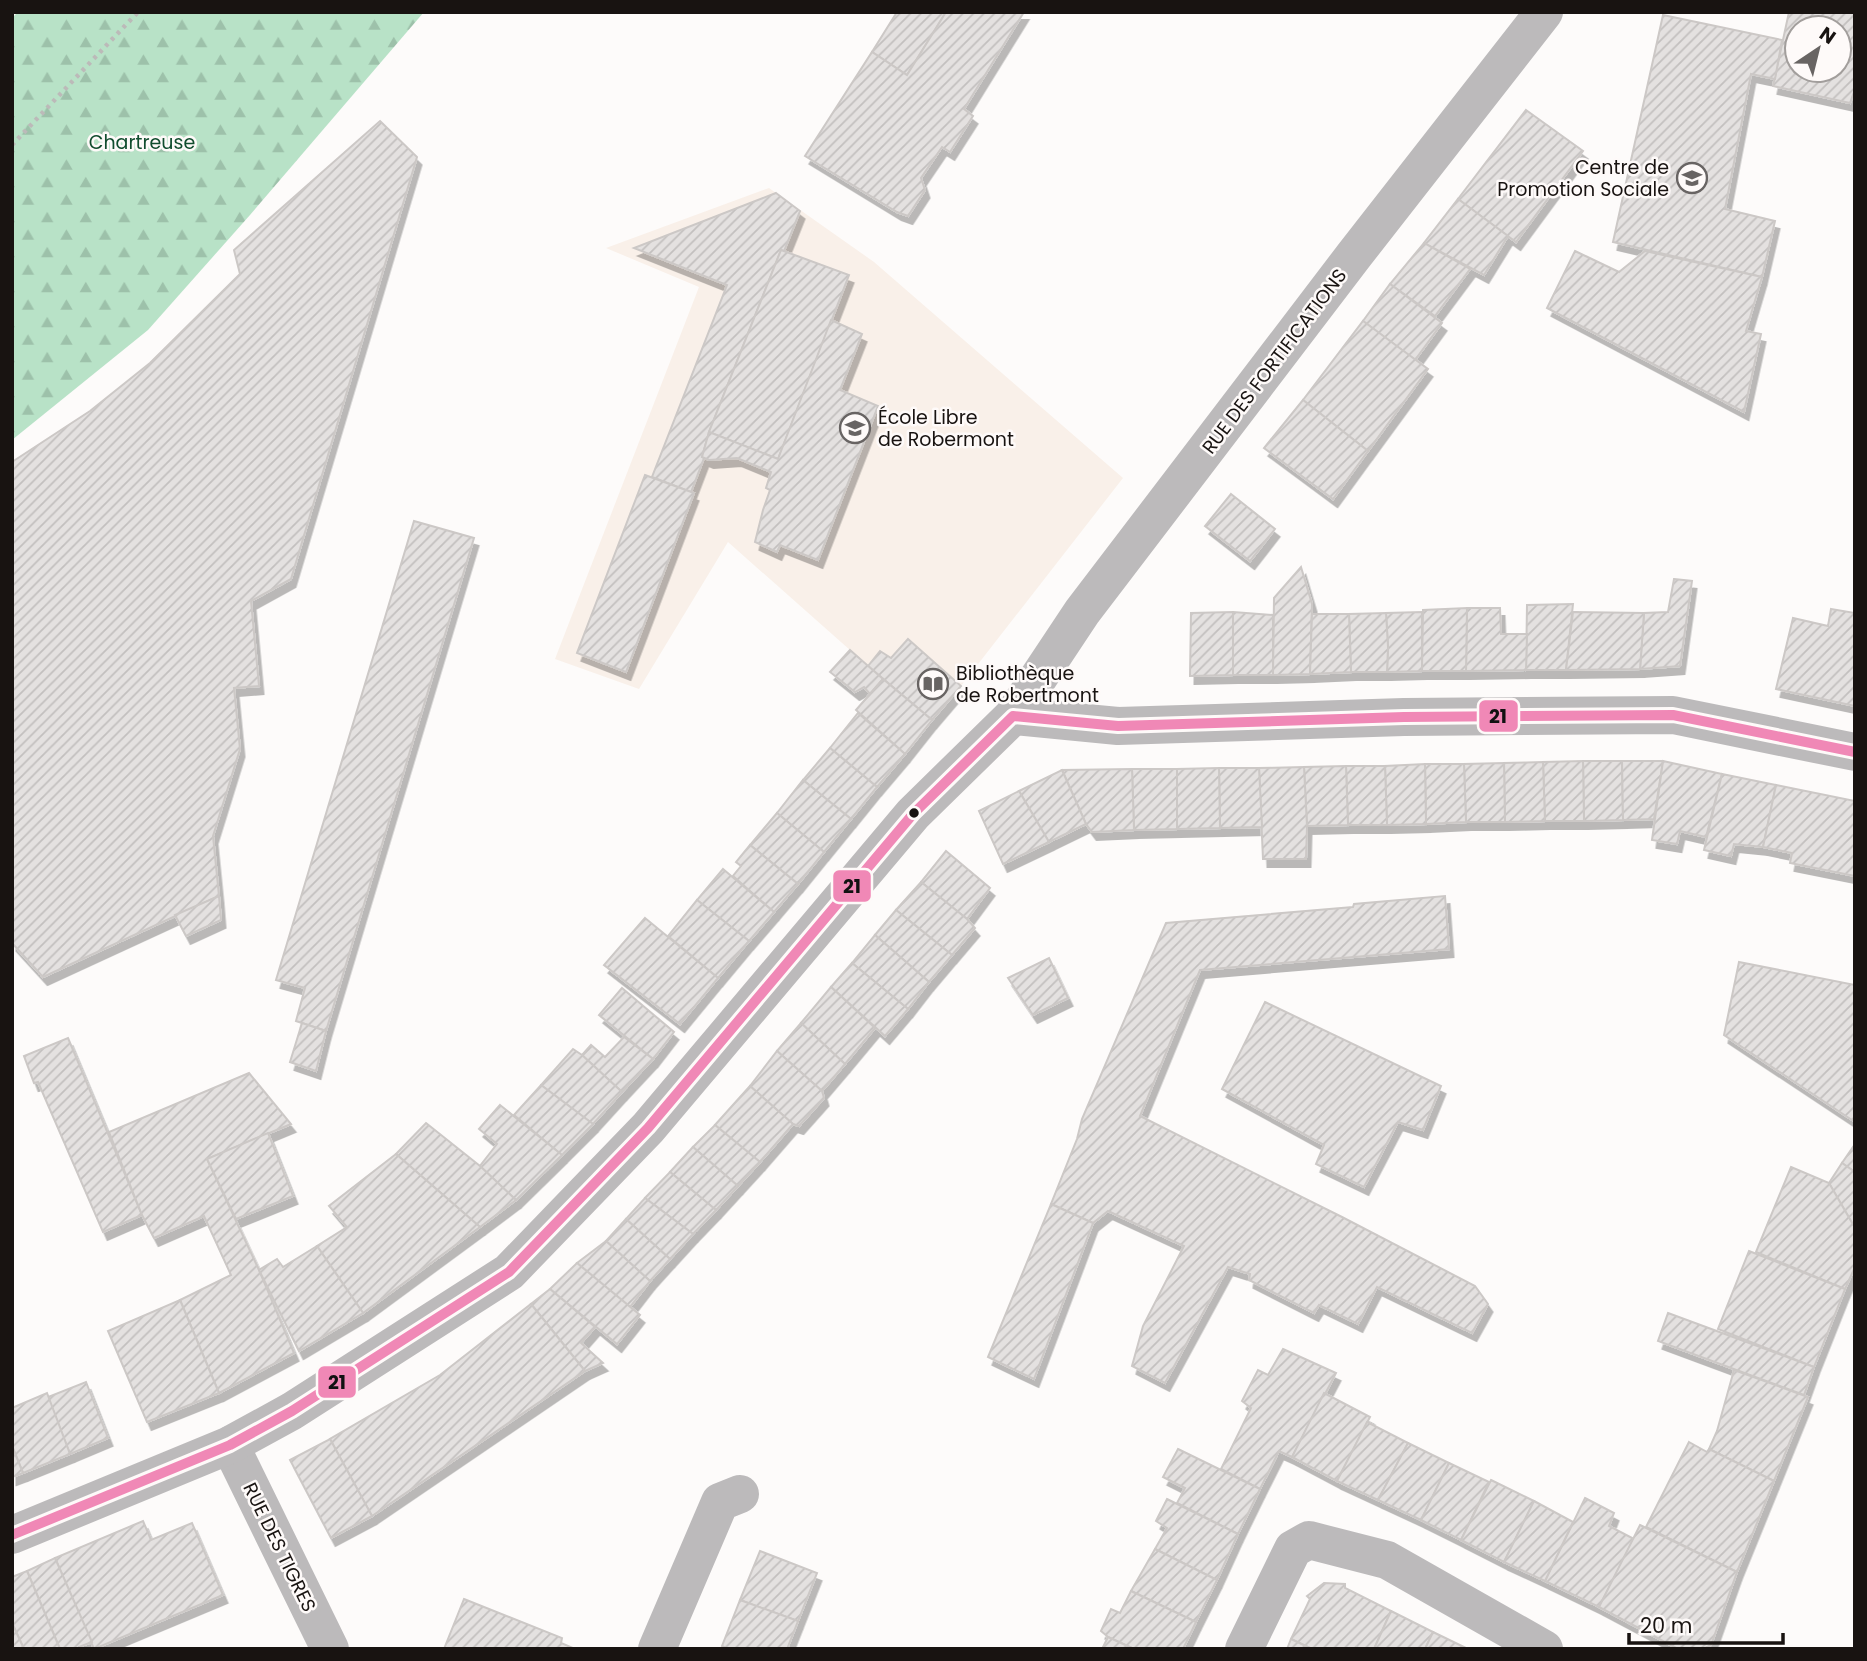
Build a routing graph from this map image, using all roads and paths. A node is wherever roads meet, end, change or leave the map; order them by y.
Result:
1 (138, 12) edge
2 (1544, 12) edge
3 (12, 145) edge
4 (1013, 716) junction
5 (1855, 752) edge
6 (230, 1445) junction
7 (740, 1494) dead end
8 (12, 1535) edge
9 (330, 1649) edge
10 (657, 1649) edge
11 (1244, 1649) edge
12 (1544, 1649) edge

1 - 3 path
2 - 4 street, RUE DES FORTIFICATIONS
4 - 5 street
4 - 6 street, RUE DES FORTIFICATIONS
6 - 8 street, RUE DES FORTIFICATIONS
6 - 9 street, RUE DES TIGRES
7 - 10 street
11 - 12 street

